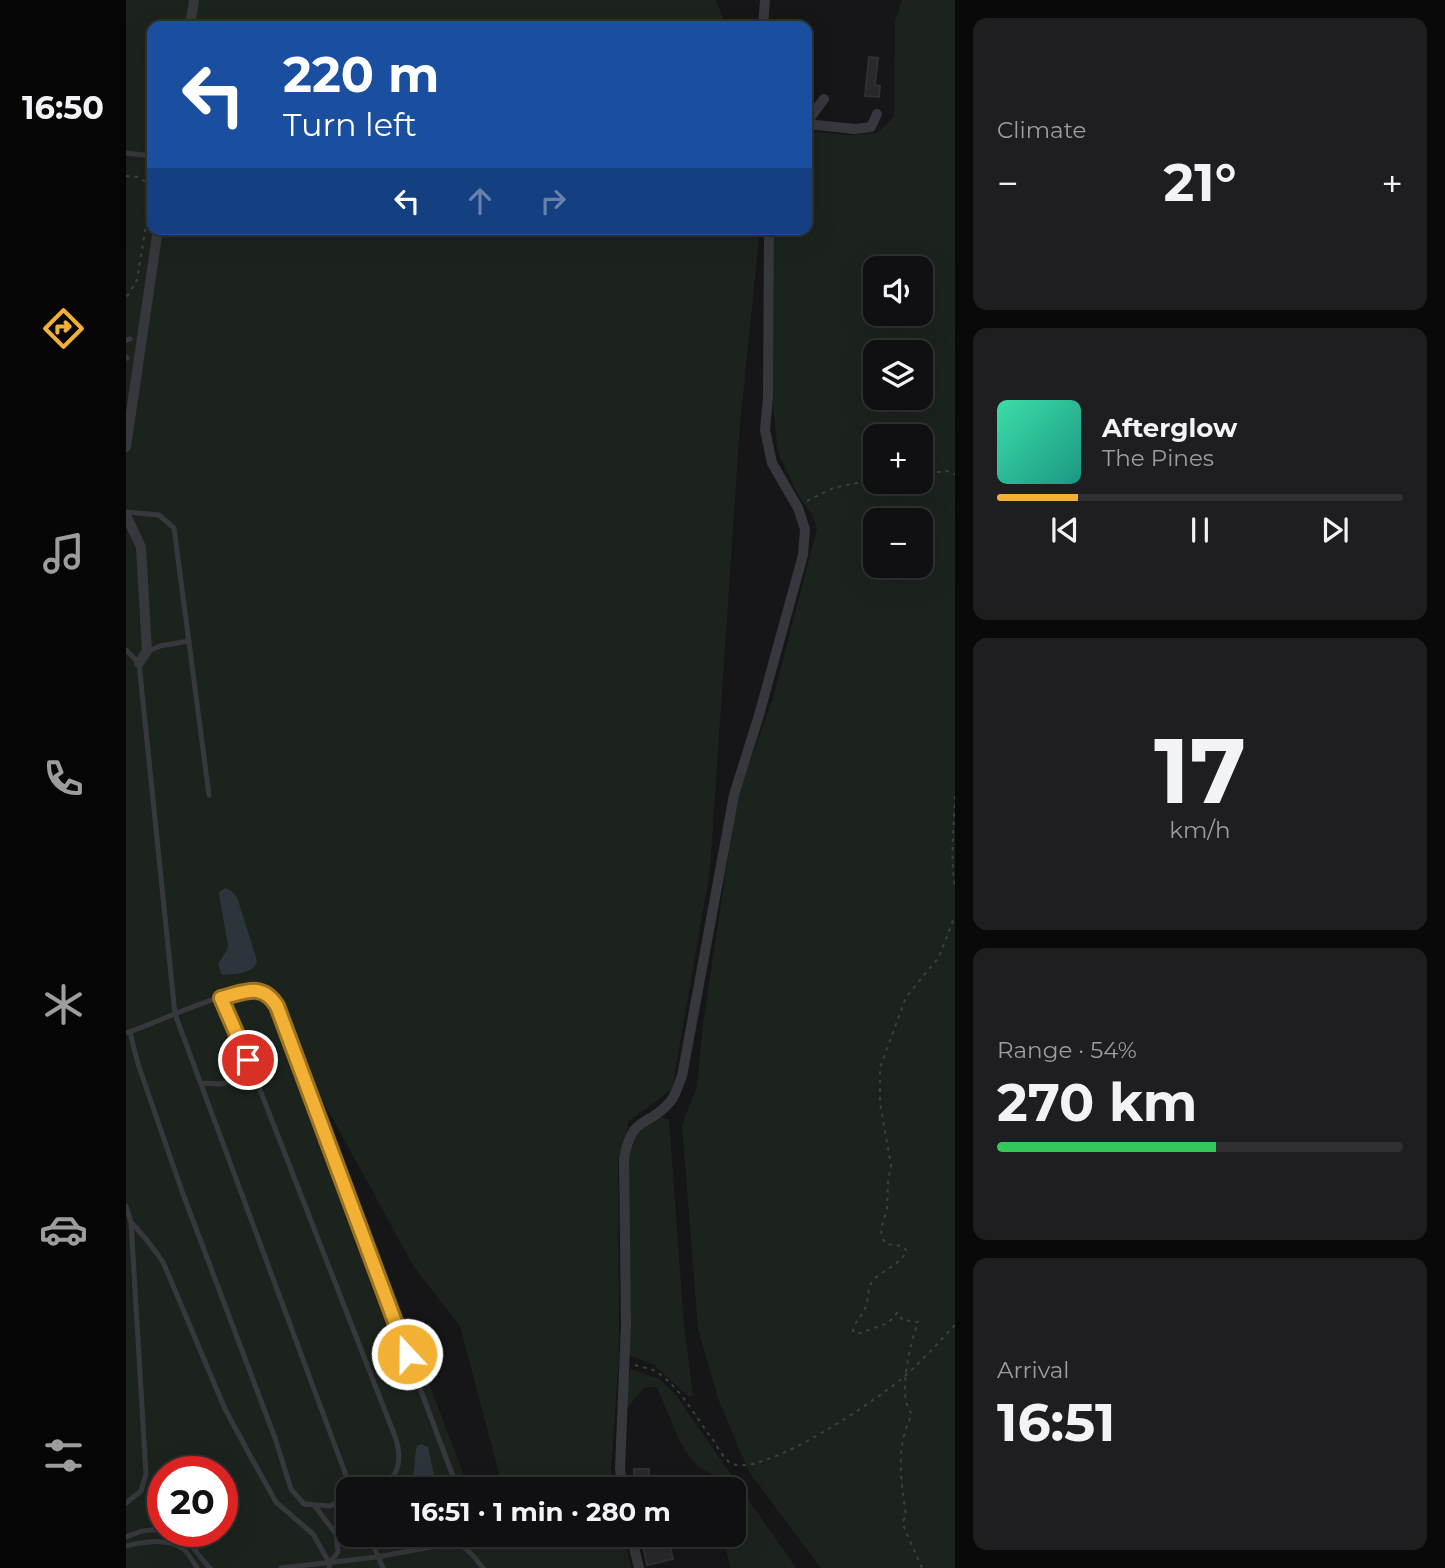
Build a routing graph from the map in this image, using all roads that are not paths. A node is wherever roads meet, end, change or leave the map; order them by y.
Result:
1 (194, 0) edge
2 (765, 0) edge
3 (191, 21) edge
4 (763, 21) edge
5 (824, 99) dead end
6 (877, 114) dead end
7 (812, 116) edge
8 (812, 124) edge
9 (126, 153) edge
10 (147, 155) edge
11 (158, 235) edge
12 (769, 235) edge
13 (126, 447) edge
14 (126, 513) edge
15 (189, 641) junction
16 (126, 650) edge
17 (146, 651) junction
18 (139, 663) junction
19 (209, 795) dead end
20 (221, 998) junction
21 (175, 1014) junction
22 (128, 1032) edge
23 (255, 1077) junction
24 (201, 1083) junction
25 (126, 1206) edge
26 (131, 1222) junction
27 (347, 1477) edge
28 (391, 1477) edge
29 (453, 1477) edge
30 (622, 1477) edge
31 (126, 1503) edge
32 (336, 1503) edge
33 (314, 1505) junction
34 (147, 1531) edge
35 (126, 1536) edge
36 (126, 1546) edge
37 (193, 1547) edge
38 (373, 1547) edge
39 (431, 1547) edge
40 (466, 1547) edge
41 (634, 1547) edge
42 (377, 1557) junction
43 (329, 1566) edge
44 (197, 1568) edge
45 (210, 1568) edge
46 (281, 1568) edge
47 (320, 1568) edge
48 (383, 1568) edge
49 (483, 1568) edge
50 (639, 1568) edge

1 - 3 street
2 - 4 street
5 - 7 street
6 - 8 street
9 - 10 lane
11 - 13 street
12 - 30 street
14 - 15 lane
14 - 17 street
15 - 17 lane
15 - 19 lane
16 - 18 lane
17 - 18 street
18 - 21 lane
20 - 21 lane
20 - 23 lane
20 - 29 lane
21 - 22 lane
21 - 24 lane
22 - 33 lane
23 - 24 lane
23 - 28 lane
24 - 27 lane
25 - 26 lane
26 - 31 lane
26 - 43 lane
32 - 33 lane
33 - 43 lane
34 - 35 lane
36 - 44 lane
37 - 45 lane
38 - 42 lane
39 - 42 lane
40 - 49 lane
41 - 50 street
42 - 43 lane
42 - 48 lane
43 - 46 lane
43 - 47 lane

